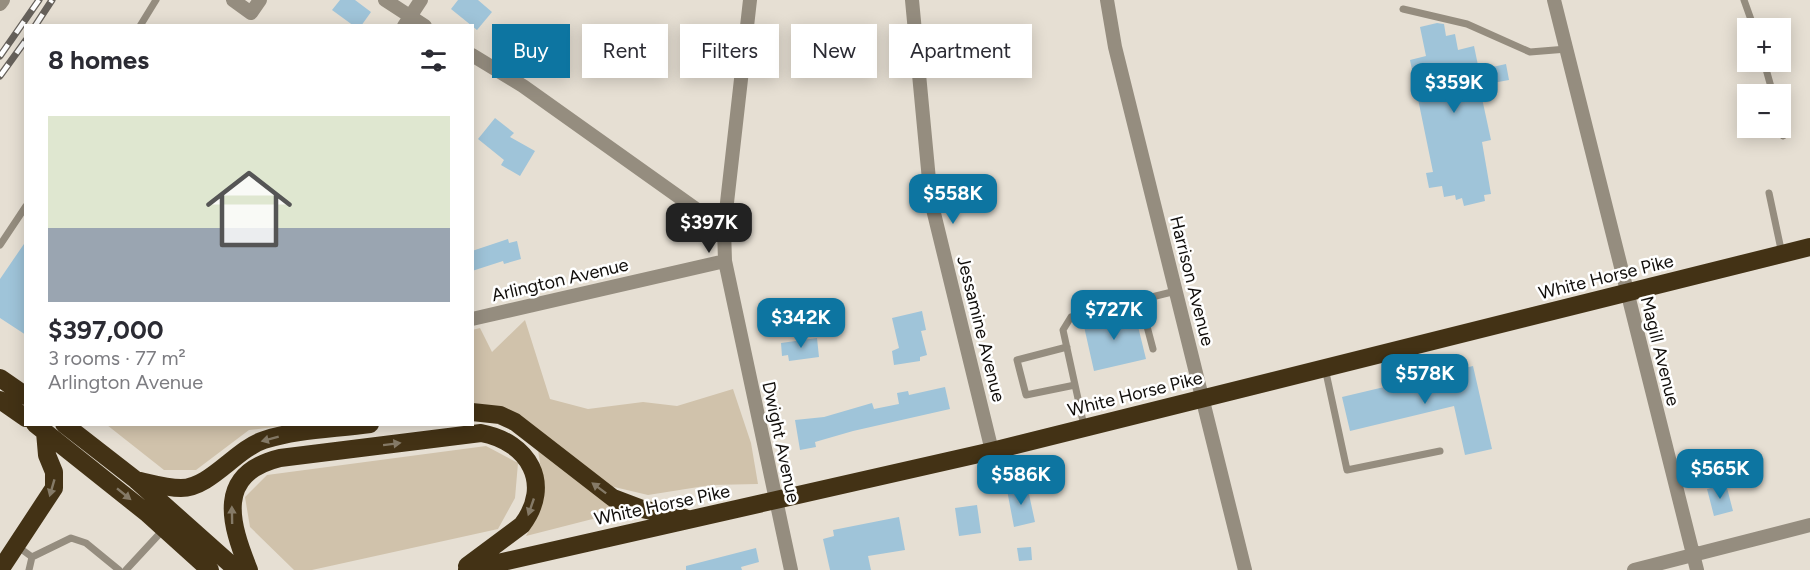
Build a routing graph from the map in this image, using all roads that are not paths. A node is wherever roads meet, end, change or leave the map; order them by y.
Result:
1 (3, 0) edge
2 (156, 0) edge
3 (233, 0) edge
4 (260, 0) edge
5 (385, 0) edge
6 (421, 0) edge
7 (750, 0) edge
8 (912, 0) edge
9 (1107, 0) edge
10 (1554, 0) edge
11 (1744, 0) edge
12 (0, 4) edge
13 (1403, 9) dead end
14 (1750, 18) edge
15 (408, 21) edge
16 (141, 24) edge
17 (1566, 49) junction
18 (474, 56) edge
19 (1769, 194) dead end
20 (24, 209) edge
21 (724, 229) junction
22 (0, 245) edge
23 (1810, 247) edge
24 (1782, 254) junction
25 (725, 261) junction
26 (1176, 291) junction
27 (1627, 294) junction
28 (1140, 300) junction
29 (474, 319) edge
30 (1066, 347) junction
31 (1153, 349) dead end
32 (1325, 368) junction
33 (0, 378) edge
34 (1075, 385) junction
35 (24, 395) edge
36 (1203, 399) junction
37 (0, 400) edge
38 (474, 412) edge
39 (24, 417) edge
40 (67, 426) edge
41 (357, 426) edge
42 (40, 428) edge
43 (1084, 428) junction
44 (992, 451) junction
45 (1440, 451) dead end
46 (136, 480) junction
47 (775, 502) junction
48 (693, 520) junction
49 (1810, 525) edge
50 (164, 528) junction
51 (17, 546) junction
52 (1693, 555) junction
53 (32, 557) junction
54 (1, 568) edge
55 (29, 570) edge
56 (119, 570) edge
57 (126, 570) edge
58 (210, 570) edge
59 (237, 570) edge
60 (249, 570) edge
61 (461, 570) edge
62 (466, 570) edge
63 (791, 570) edge
64 (1245, 570) edge
65 (1634, 570) edge
66 (1697, 570) edge

1 - 12 street
2 - 16 lane
3 - 4 street
5 - 15 street
6 - 15 street
7 - 21 street, Dwight Avenue
8 - 44 street, Jessamine Avenue
9 - 26 street, Harrison Avenue
10 - 17 street, Magill Avenue
11 - 14 lane
13 - 17 lane
17 - 27 street, Magill Avenue
18 - 21 street
19 - 24 lane
20 - 22 lane
21 - 25 street, Dwight Avenue
23 - 24 highway, White Horse Pike
24 - 27 highway, White Horse Pike
25 - 29 street, Arlington Avenue
25 - 47 street, Dwight Avenue
26 - 28 lane
26 - 36 street, Harrison Avenue
27 - 32 highway, White Horse Pike
27 - 52 street, Magill Avenue
28 - 30 lane
28 - 31 lane
30 - 34 lane
30 - 34 lane
32 - 36 highway, White Horse Pike
32 - 45 lane
33 - 35 highway
34 - 43 lane
36 - 43 highway, White Horse Pike
36 - 64 street, Harrison Avenue
37 - 39 highway
48 -> 38 highway
40 - 46 highway
41 -> 46 highway
42 -> 50 highway
42 -> 51 highway
43 - 44 highway, White Horse Pike
44 - 47 highway, White Horse Pike
46 - 59 highway
47 - 48 highway, White Horse Pike
47 - 63 street, Dwight Avenue
48 - 62 highway, White Horse Pike
49 - 52 street
50 - 57 lane
50 - 58 highway
51 - 53 lane
51 - 54 highway
52 - 65 street
52 - 66 street, Magill Avenue
53 - 55 lane
53 - 56 lane
60 -> 61 highway

